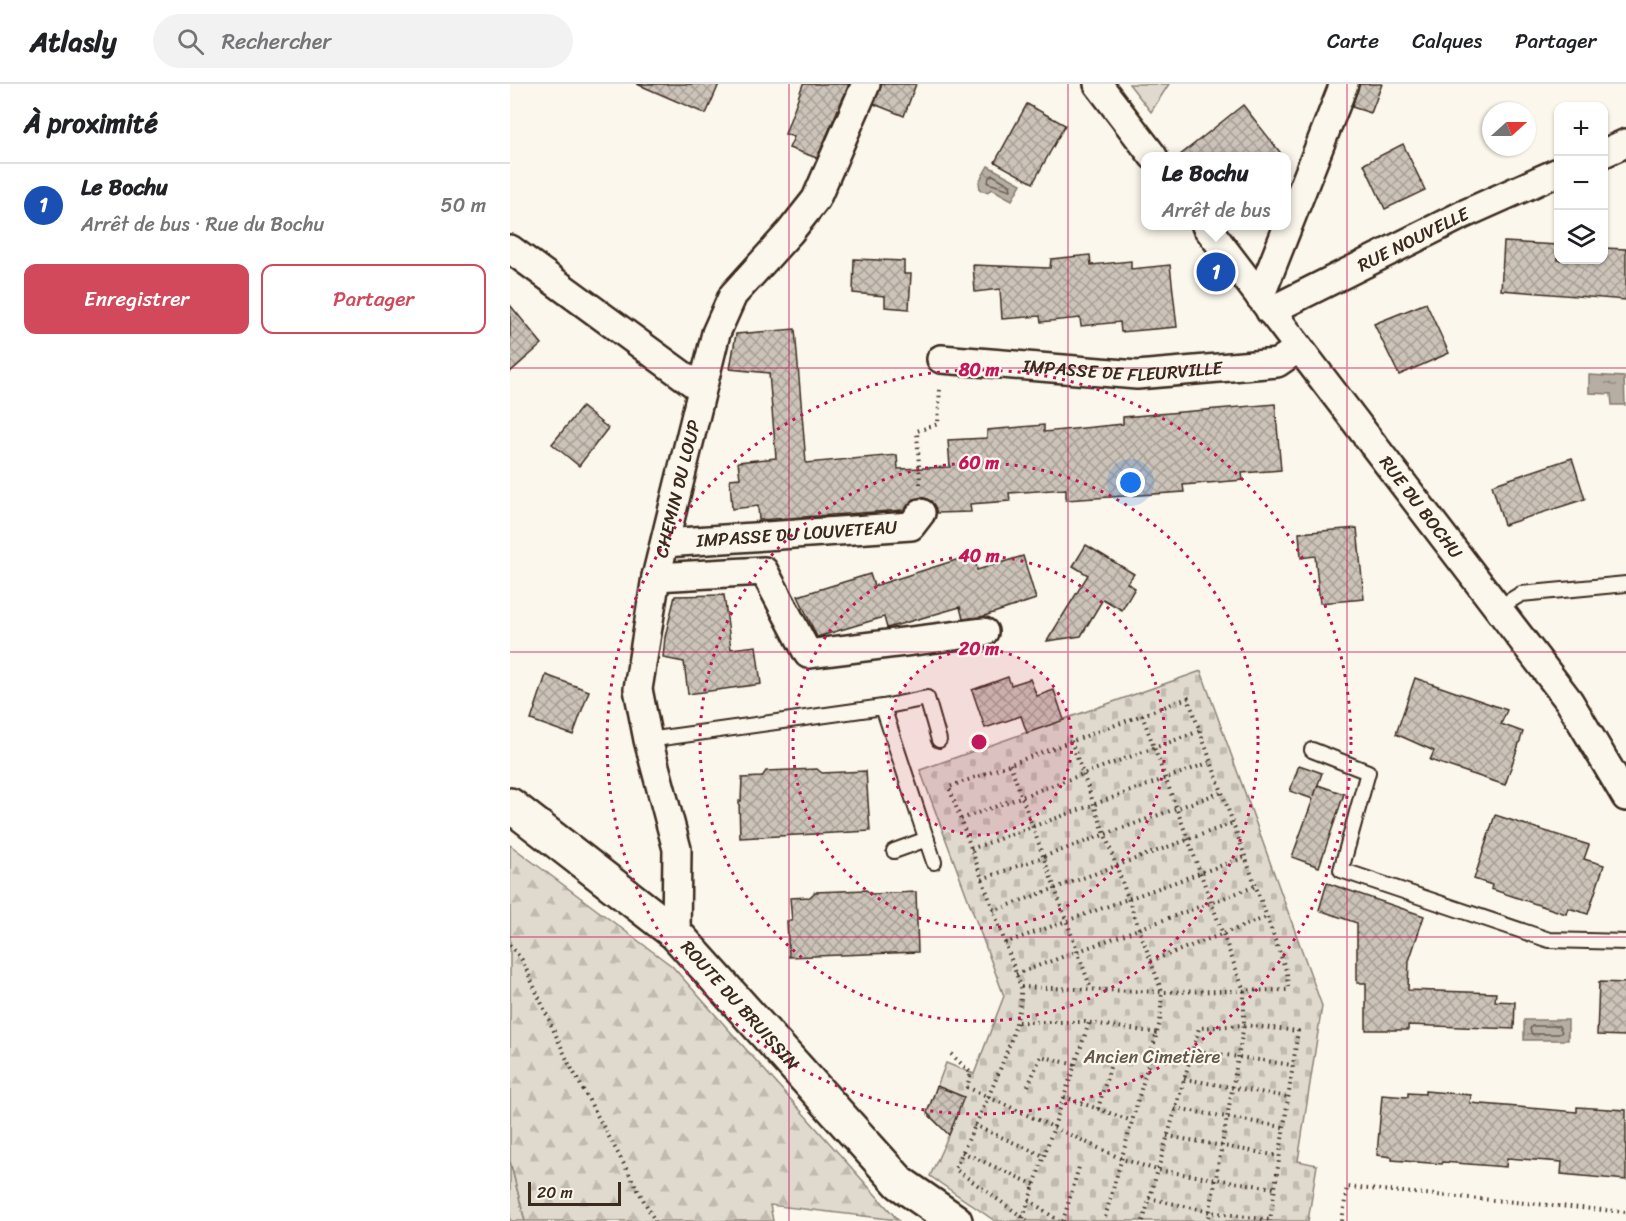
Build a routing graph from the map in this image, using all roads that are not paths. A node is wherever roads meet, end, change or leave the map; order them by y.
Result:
1 (866, 84) edge
2 (1098, 84) edge
3 (1344, 84) edge
4 (1626, 143) edge
5 (1608, 151) edge
6 (1150, 152) edge
7 (1554, 174) edge
8 (1210, 230) edge
9 (510, 249) edge
10 (1265, 304) junction
11 (1299, 348) junction
12 (941, 359) road end
13 (700, 388) junction
14 (921, 513) road end
15 (665, 543) junction
16 (656, 577) junction
17 (1626, 584) edge
18 (1498, 608) junction
19 (984, 632) dead end
20 (883, 707) junction
21 (648, 740) junction
22 (939, 740) dead end
23 (1312, 750) dead end
24 (1626, 797) edge
25 (510, 805) edge
26 (927, 839) junction
27 (894, 851) dead end
28 (934, 862) dead end
29 (676, 934) junction
30 (1626, 942) edge
31 (955, 1221) edge

1 - 13 street, CHEMIN DU LOUP
2 - 6 street
3 - 10 street
4 - 5 street
7 - 10 street, RUE NOUVELLE
8 - 10 street, RUE DU BOCHU
9 - 13 street
10 - 11 street, RUE DU BOCHU
11 - 12 street, IMPASSE DE FLEURVILLE
11 - 18 street, RUE DU BOCHU
13 - 15 street, CHEMIN DU LOUP
14 - 15 street, IMPASSE DU LOUVETEAU
15 - 16 street, CHEMIN DU LOUP
16 - 19 street
16 - 21 street, CHEMIN DU LOUP
17 - 18 lane
18 - 24 street, RUE DU BOCHU
20 - 21 lane
20 - 22 lane
20 - 26 lane
21 - 29 street, CHEMIN DU LOUP
23 - 30 lane
25 - 29 street, ROUTE DU BRUISSIN
26 - 27 lane
26 - 28 lane
29 - 31 street, ROUTE DU BRUISSIN

